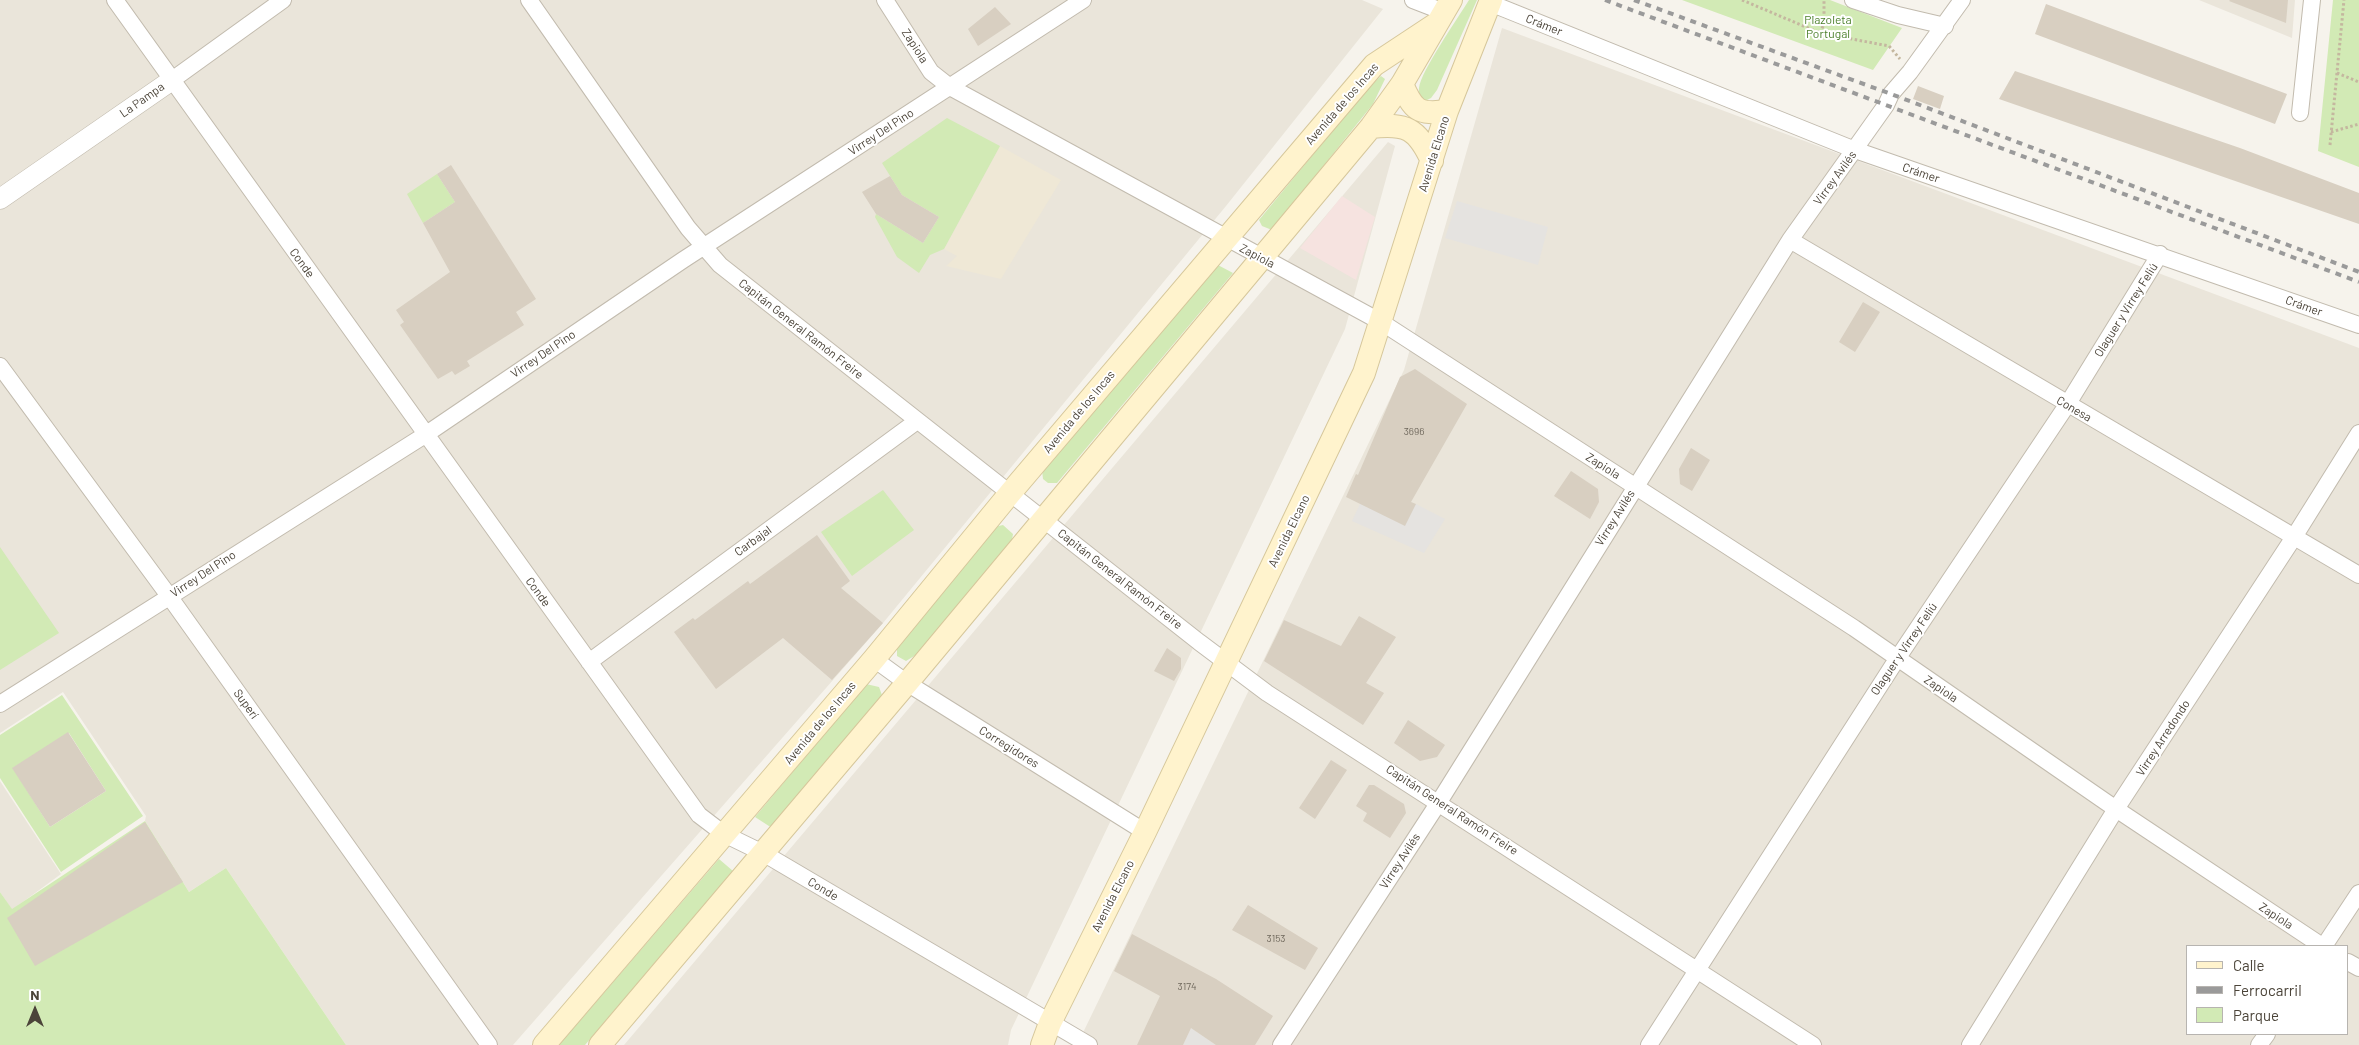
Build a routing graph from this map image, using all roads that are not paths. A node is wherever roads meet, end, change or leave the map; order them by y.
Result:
1 (115, 0) edge
2 (283, 0) edge
3 (529, 0) edge
4 (885, 0) edge
5 (1083, 0) edge
6 (1413, 0) edge
7 (1853, 0) edge
8 (1962, 0) edge
9 (2312, 0) edge
10 (1491, 2) edge
11 (1444, 12) edge
12 (1945, 26) junction
13 (172, 80) junction
14 (1402, 84) junction
15 (950, 87) junction
16 (1447, 111) junction
17 (2300, 113) dead end
18 (1371, 127) junction
19 (1855, 150) junction
20 (1432, 161) junction
21 (0, 199) edge
22 (1226, 239) junction
23 (1790, 240) junction
24 (704, 247) junction
25 (2160, 254) junction
26 (1261, 258) junction
27 (1381, 322) junction
28 (2359, 325) edge
29 (0, 366) edge
30 (2067, 405) junction
31 (917, 421) junction
32 (2359, 433) edge
33 (425, 434) junction
34 (1636, 486) junction
35 (1011, 492) junction
36 (1043, 519) junction
37 (2294, 536) junction
38 (2359, 575) edge
39 (169, 596) junction
40 (874, 659) junction
41 (1897, 659) junction
42 (589, 662) junction
43 (1225, 662) junction
44 (907, 683) junction
45 (0, 704) edge
46 (1438, 802) junction
47 (2116, 809) junction
48 (1145, 832) junction
49 (724, 834) junction
50 (763, 853) junction
51 (2359, 893) edge
52 (2321, 945) edge
53 (2324, 945) edge
54 (1696, 969) junction
55 (1050, 1023) junction
56 (489, 1045) edge
57 (544, 1045) edge
58 (600, 1045) edge
59 (1042, 1045) edge
60 (1089, 1045) edge
61 (1281, 1045) edge
62 (1649, 1045) edge
63 (1813, 1045) edge
64 (1970, 1045) edge

1 - 13 street, Conde
2 - 13 street, La Pampa
3 - 24 street, Capitán General Ramón Freire
4 - 15 street, Zapiola
5 - 15 street, Virrey Del Pino
6 - 11 street
7 - 12 street
8 - 12 street, Virrey Avilés
9 - 17 street
10 - 16 main road, Avenida Elcano
10 - 19 street, Crámer
11 - 14 main road
11 - 22 main road, Avenida de los Incas
12 - 19 street, Virrey Avilés
13 - 21 street, La Pampa
13 - 33 street, Conde
14 - 16 main road
14 - 18 main road
15 - 22 street, Zapiola
15 - 24 street, Virrey Del Pino
16 - 20 main road, Avenida Elcano
18 - 20 main road
18 - 26 main road
19 - 23 street, Virrey Avilés
19 - 25 street, Crámer
20 - 27 main road, Avenida Elcano
22 - 26 street, Zapiola
22 - 35 main road, Avenida de los Incas
23 - 30 street, Conesa
23 - 34 street, Virrey Avilés
24 - 31 street, Capitán General Ramón Freire
24 - 33 street, Virrey Del Pino
25 - 28 street, Crámer
25 - 30 street, Olaguer y Virrey Feliú
26 - 27 street, Zapiola
26 - 36 main road
27 - 34 street, Zapiola
27 - 43 main road, Avenida Elcano
29 - 39 street, Superí
30 - 37 street, Conesa
30 - 41 street, Olaguer y Virrey Feliú
31 - 35 street, Capitán General Ramón Freire
31 - 42 street, Carbajal
32 - 37 street, Virrey Arredondo
33 - 39 street, Virrey Del Pino
33 - 42 street, Conde
34 - 41 street, Zapiola
34 - 46 street, Virrey Avilés
35 - 36 street, Capitán General Ramón Freire
35 - 40 main road, Avenida de los Incas
36 - 43 street, Capitán General Ramón Freire
36 - 44 main road
37 - 38 street, Conesa
37 - 47 street, Virrey Arredondo
39 - 45 street, Virrey Del Pino
39 - 56 street, Superí
40 - 44 street, Corregidores
40 - 49 main road, Avenida de los Incas
41 - 47 street, Zapiola
41 - 54 street, Olaguer y Virrey Feliú
42 - 49 street, Conde
43 - 46 street, Capitán General Ramón Freire
43 - 48 main road, Avenida Elcano
44 - 48 street, Corregidores
44 - 50 main road
46 - 54 street, Capitán General Ramón Freire
46 - 61 street, Virrey Avilés
47 - 52 street, Zapiola
47 - 64 street, Virrey Arredondo
48 - 55 main road, Avenida Elcano
49 - 50 street, Conde
49 - 57 main road, Avenida de los Incas
50 - 55 street, Conde
50 - 58 main road
51 - 53 street
54 - 62 street, Olaguer y Virrey Feliú
54 - 63 street, Capitán General Ramón Freire
55 - 59 main road, Avenida Elcano
55 - 60 street, Conde

